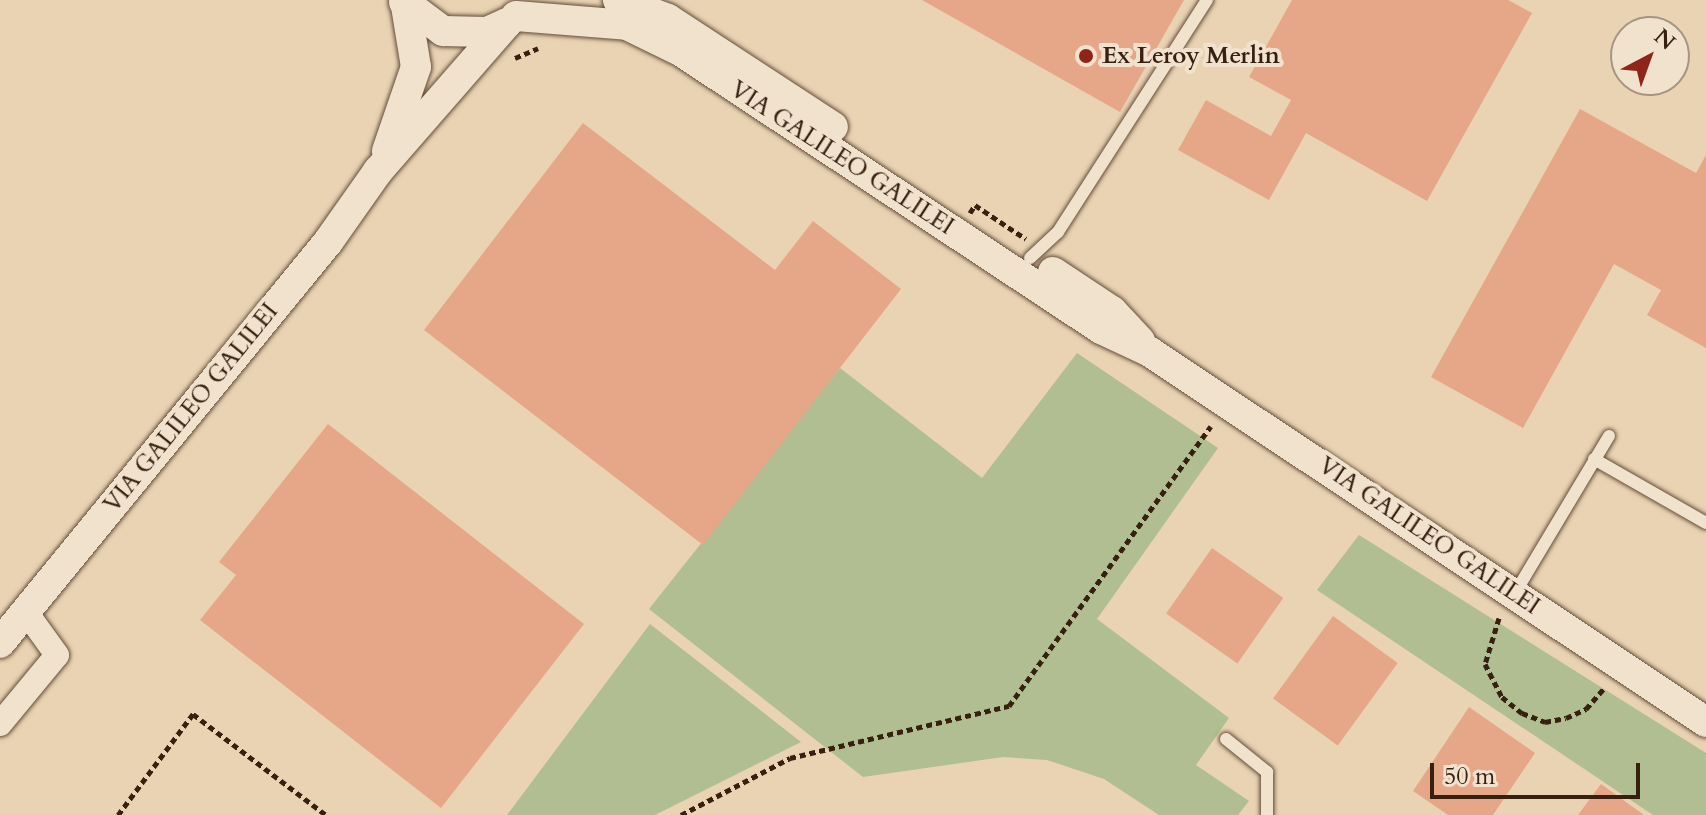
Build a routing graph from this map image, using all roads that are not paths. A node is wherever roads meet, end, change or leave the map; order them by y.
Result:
1 (618, 0) edge
2 (1207, 0) edge
3 (404, 3) edge
4 (518, 13) edge
5 (378, 171) junction
6 (1030, 258) junction
7 (1150, 352) junction
8 (1609, 436) dead end
9 (1594, 459) junction
10 (1706, 523) edge
11 (1507, 605) junction
12 (26, 612) junction
13 (0, 643) edge
14 (1706, 722) edge
15 (0, 724) edge
16 (1226, 739) dead end
17 (1267, 815) edge

1 - 6 street, VIA GALILEO GALILEI
2 - 6 lane
3 - 4 street
3 - 5 street, VIA GALILEO GALILEI
4 - 5 street, VIA GALILEO GALILEI
4 - 7 street, VIA GALILEO GALILEI
5 - 12 street, VIA GALILEO GALILEI
6 - 7 street, VIA GALILEO GALILEI
7 - 11 street, VIA GALILEO GALILEI
8 - 9 lane
9 - 10 lane
9 - 11 lane
11 - 14 street, VIA GALILEO GALILEI
12 - 13 street, VIA GALILEO GALILEI
12 - 15 street
16 - 17 lane

